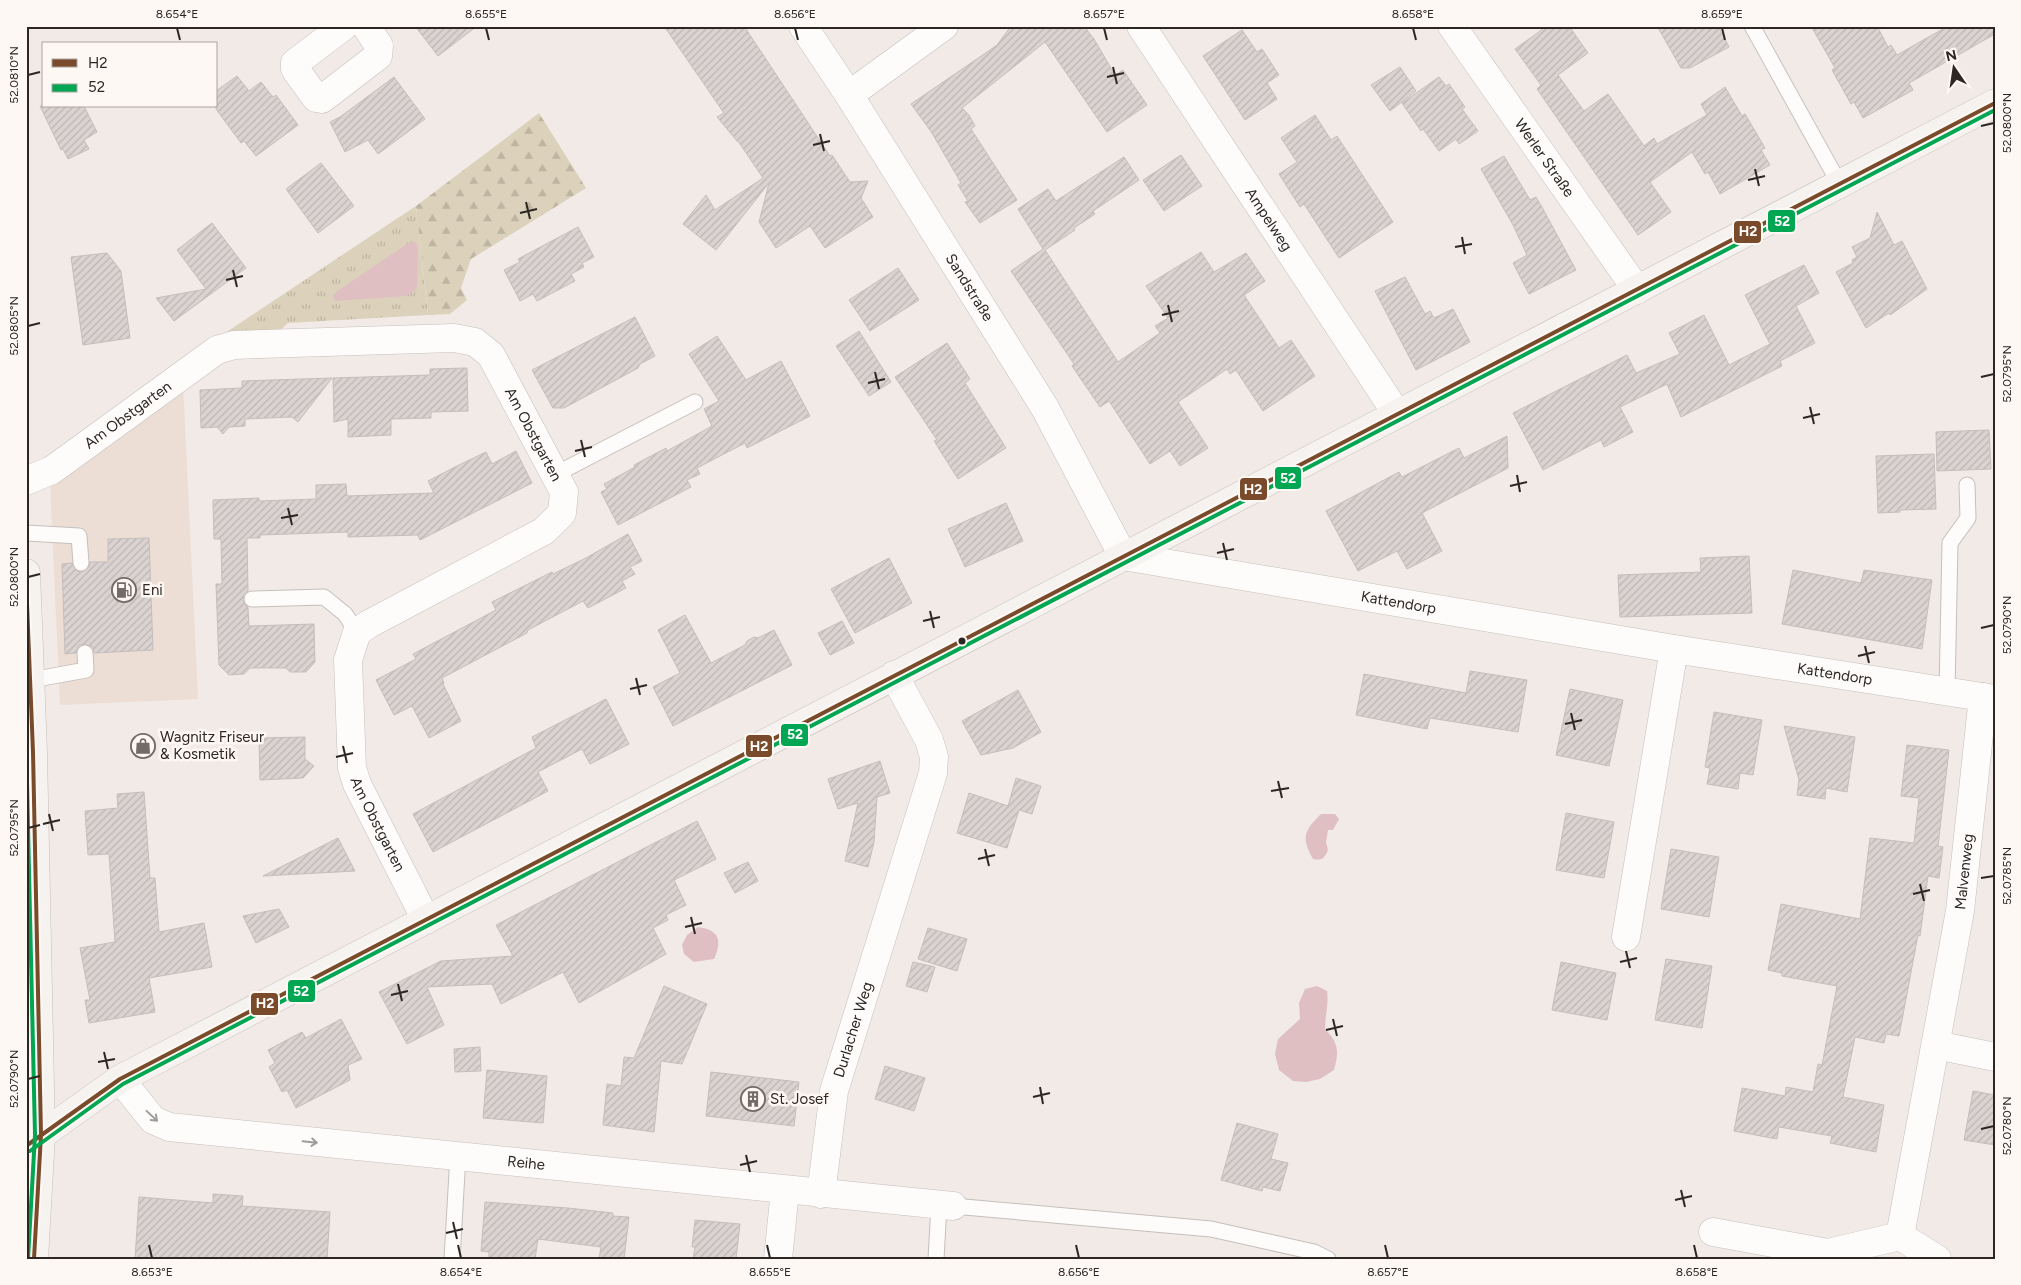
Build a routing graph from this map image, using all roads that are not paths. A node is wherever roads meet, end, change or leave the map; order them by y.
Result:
1 (344, 26) edge
2 (366, 26) edge
3 (803, 26) edge
4 (944, 26) edge
5 (1141, 26) edge
6 (1452, 26) edge
7 (1752, 26) edge
8 (849, 95) junction
9 (1995, 103) edge
10 (1839, 183) junction
11 (1637, 290) junction
12 (695, 402) dead end
13 (1397, 414) junction
14 (556, 474) junction
15 (26, 481) edge
16 (1967, 484) dead end
17 (26, 533) edge
18 (1123, 556) junction
19 (80, 563) dead end
20 (26, 573) edge
21 (252, 599) dead end
22 (357, 632) junction
23 (1674, 649) junction
24 (85, 653) dead end
25 (894, 675) junction
26 (31, 680) junction
27 (1947, 692) junction
28 (1989, 698) edge
29 (31, 888) edge
30 (426, 920) junction
31 (1626, 936) dead end
32 (1936, 1045) junction
33 (1995, 1057) edge
34 (120, 1079) junction
35 (34, 1141) edge
36 (458, 1155) junction
37 (785, 1190) junction
38 (821, 1194) junction
39 (946, 1205) junction
40 (1713, 1232) dead end
41 (1900, 1236) junction
42 (34, 1259) edge
43 (452, 1259) edge
44 (778, 1259) edge
45 (936, 1259) edge
46 (1328, 1259) edge
47 (1936, 1259) edge

1 - 2 street
3 - 8 street, Sandstraße
4 - 8 street
5 - 13 street, Ampelweg
6 - 11 street, Werler Straße
7 - 10 lane
8 - 18 street, Sandstraße
9 - 10 main road
10 - 11 main road
11 - 13 main road
12 - 14 lane
13 - 18 main road
14 - 15 street, Am Obstgarten
14 - 22 street, Am Obstgarten
16 - 27 lane
17 - 19 lane
18 - 23 street, Kattendorp
18 - 25 main road
20 - 26 main road
21 - 22 lane
22 - 30 street, Am Obstgarten
23 - 27 street, Kattendorp
23 - 31 street
24 - 26 lane
25 - 30 main road
25 - 38 street, Durlacher Weg
26 - 29 main road
27 - 28 street, Kattendorp
28 - 32 street, Malvenweg
29 - 35 main road
30 - 34 main road
32 - 33 street
32 - 41 street, Malvenweg
34 - 35 main road
34 -> 36 street, Reihe
35 - 42 main road
36 - 37 street, Reihe
36 - 43 lane
37 - 38 street, Reihe
37 - 44 street
38 - 39 street, Reihe
39 - 45 lane
39 - 46 lane
40 - 41 street
41 - 47 street

